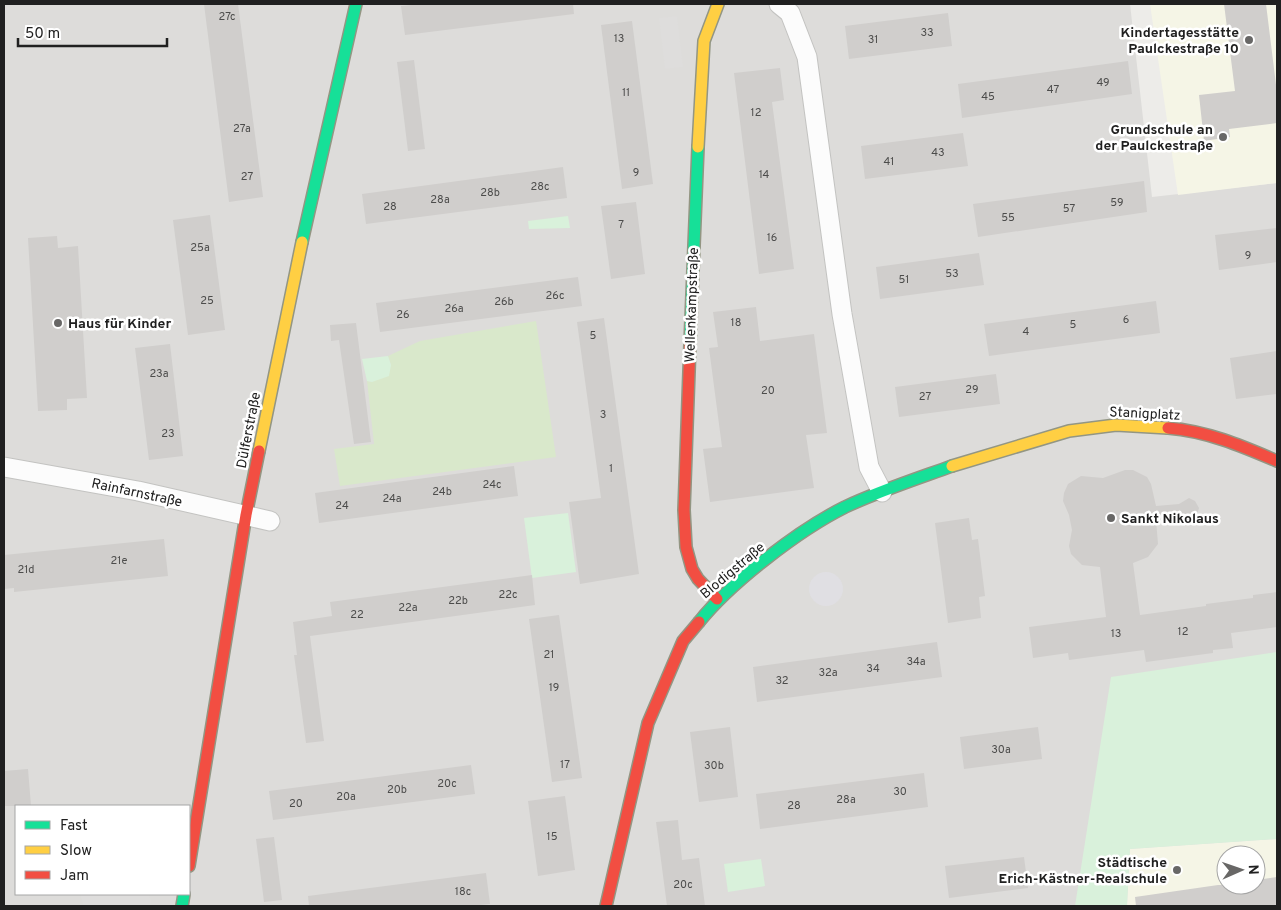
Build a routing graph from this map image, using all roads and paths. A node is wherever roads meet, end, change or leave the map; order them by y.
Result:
1 (356, 4) edge
2 (718, 4) edge
3 (779, 4) edge
4 (1009, 447) joint
5 (1277, 461) edge
6 (8, 465) edge
7 (882, 492) junction
8 (246, 515) junction
9 (270, 521) dead end
10 (717, 599) junction
11 (190, 860) edge
12 (606, 906) edge

1 - 8 street, Dülferstraße
2 - 10 street, Wellenkampstraße
3 - 7 street
4 - 5 street, Stanigplatz
4 - 7 street, Blodigstraße
6 - 8 street, Rainfarnstraße
7 - 10 street, Blodigstraße
8 - 9 street, Rainfarnstraße
8 - 11 street, Dülferstraße
10 - 12 street, Blodigstraße

